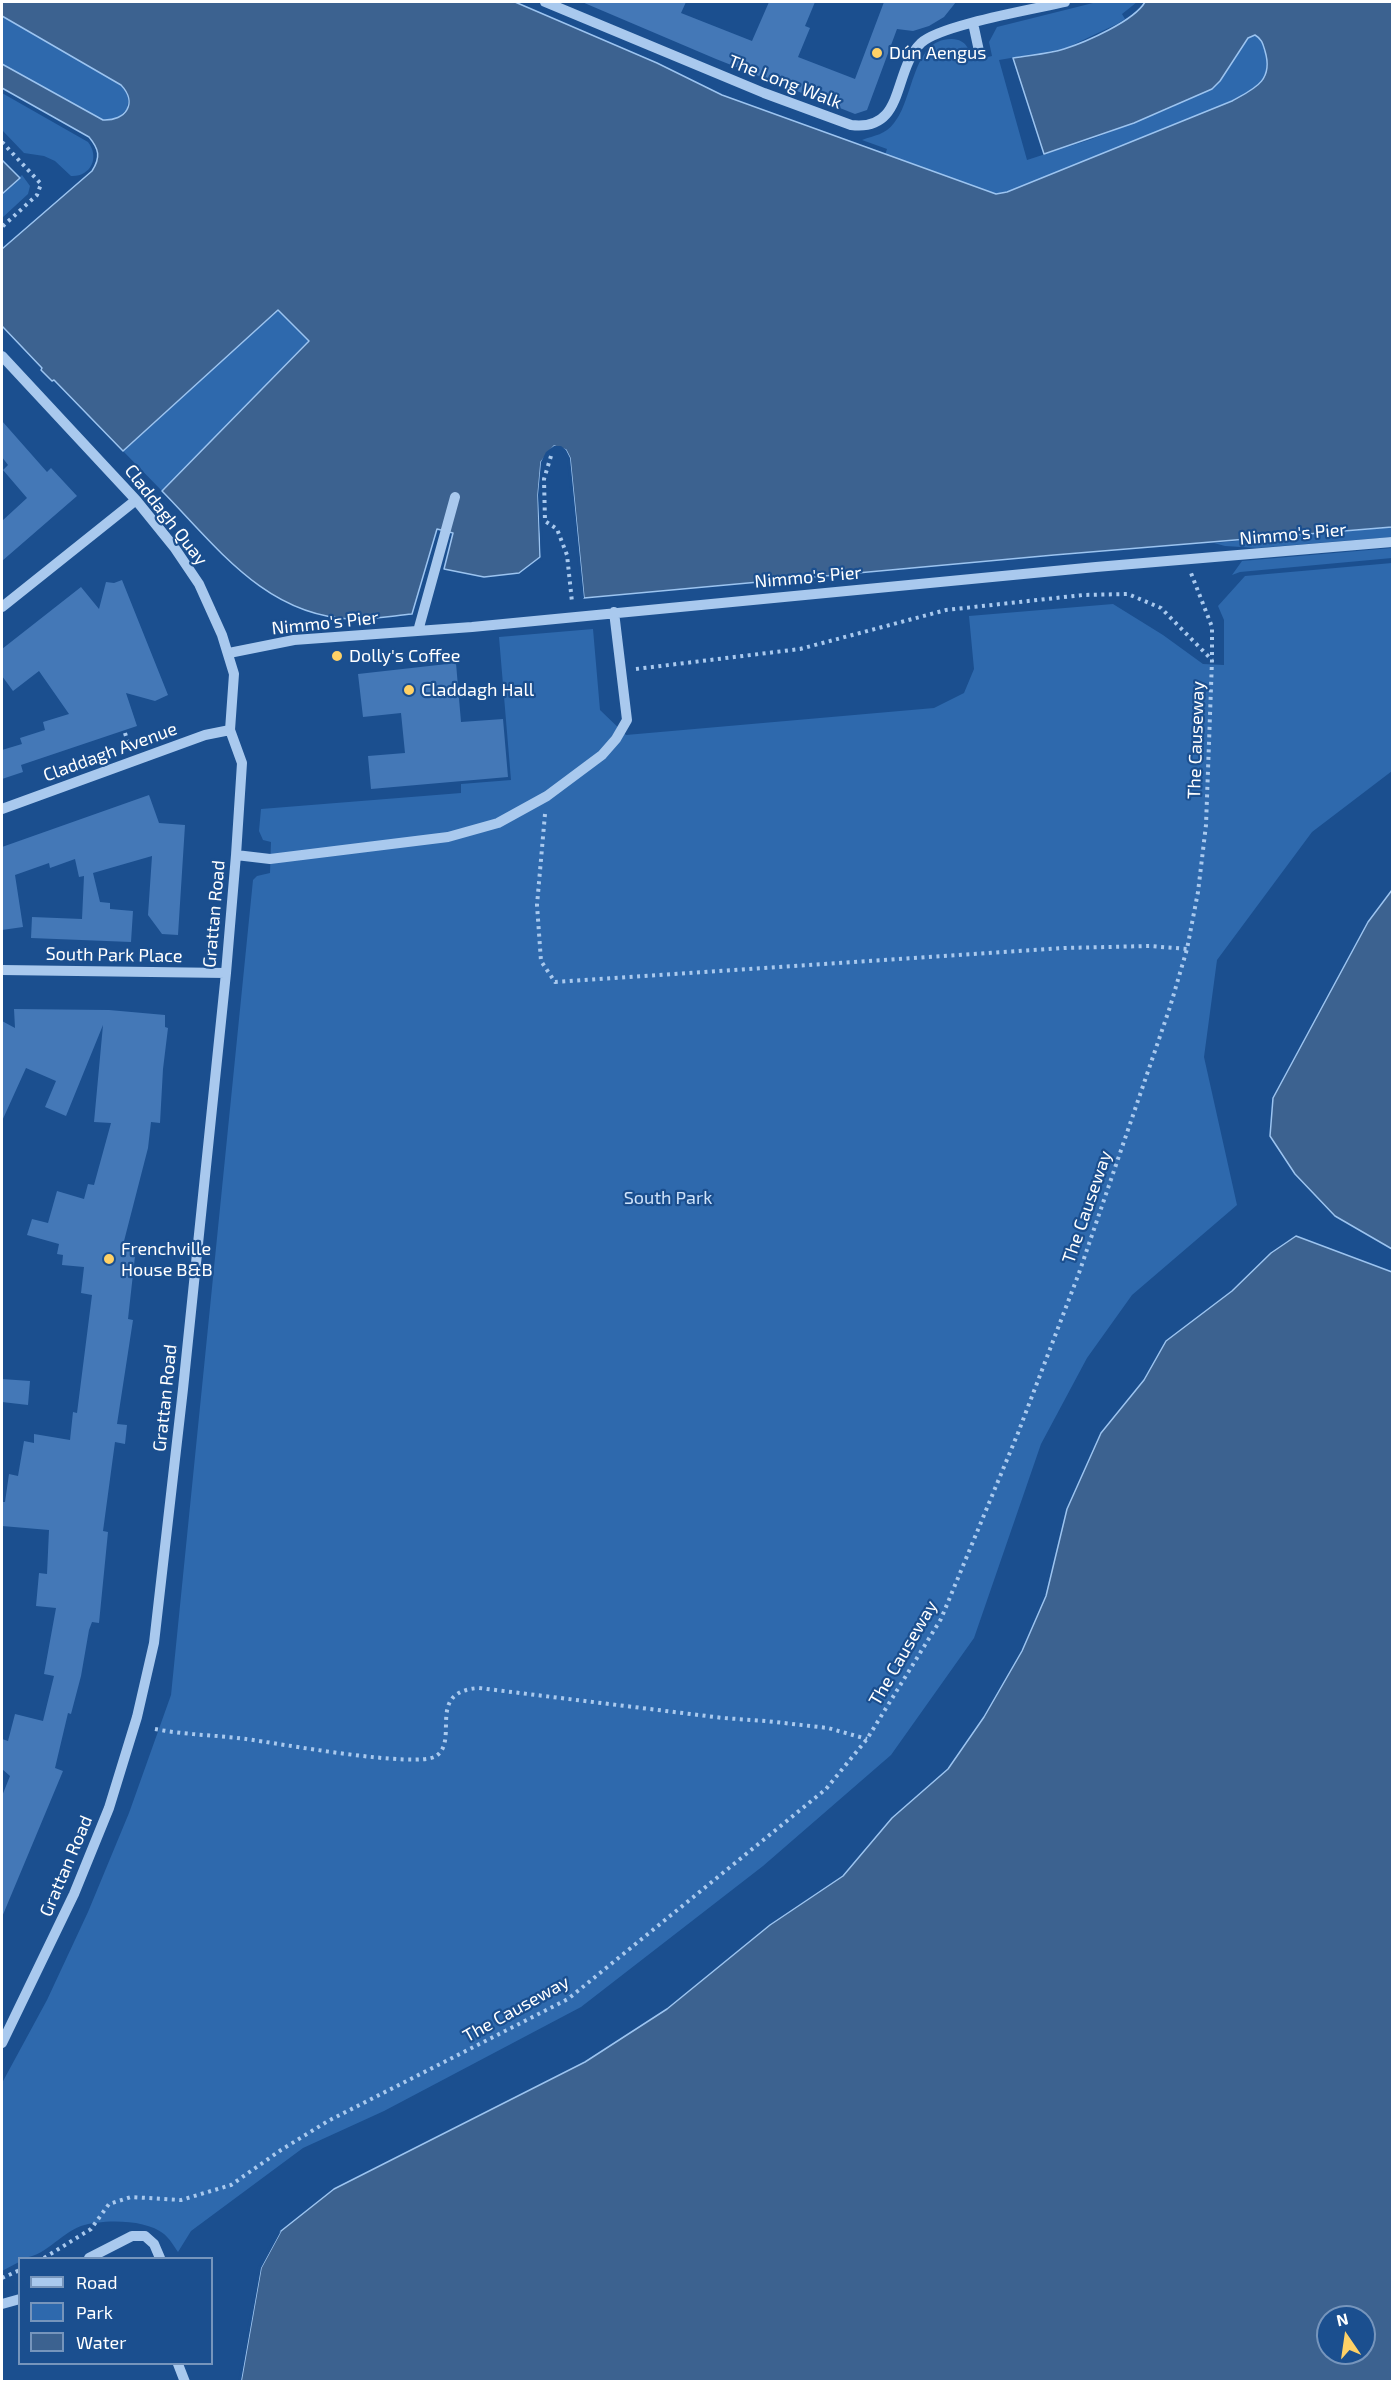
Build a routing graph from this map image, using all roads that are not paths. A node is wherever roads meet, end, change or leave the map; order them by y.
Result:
1 (545, 2) edge
2 (1065, 2) edge
3 (973, 23) junction
4 (979, 51) dead end
5 (4, 364) edge
6 (454, 497) dead end
7 (136, 500) junction
8 (1392, 542) edge
9 (2, 607) edge
10 (614, 612) junction
11 (418, 631) junction
12 (229, 653) junction
13 (230, 730) junction
14 (2, 809) edge
15 (236, 855) junction
16 (2, 970) edge
17 (225, 973) junction
18 (2, 2043) edge
19 (93, 2257) edge
20 (159, 2257) edge
21 (18, 2300) edge
22 (2, 2304) edge
23 (178, 2365) edge
24 (185, 2382) edge

1 - 3 street, The Long Walk
2 - 3 street, The Long Walk
3 - 4 street
5 - 7 street, Claddagh Quay
6 - 11 street
7 - 9 street
7 - 12 street, Claddagh Quay
8 - 10 street, Nimmo's Pier
10 - 11 street, Nimmo's Pier
10 - 15 street
11 - 12 street, Nimmo's Pier
12 - 13 street, Claddagh Quay
13 - 14 street, Claddagh Avenue
13 - 15 street, Grattan Road
15 - 17 street, Grattan Road
16 - 17 street, South Park Place
17 - 18 street, Grattan Road
19 - 20 street
21 - 22 street
23 - 24 street

